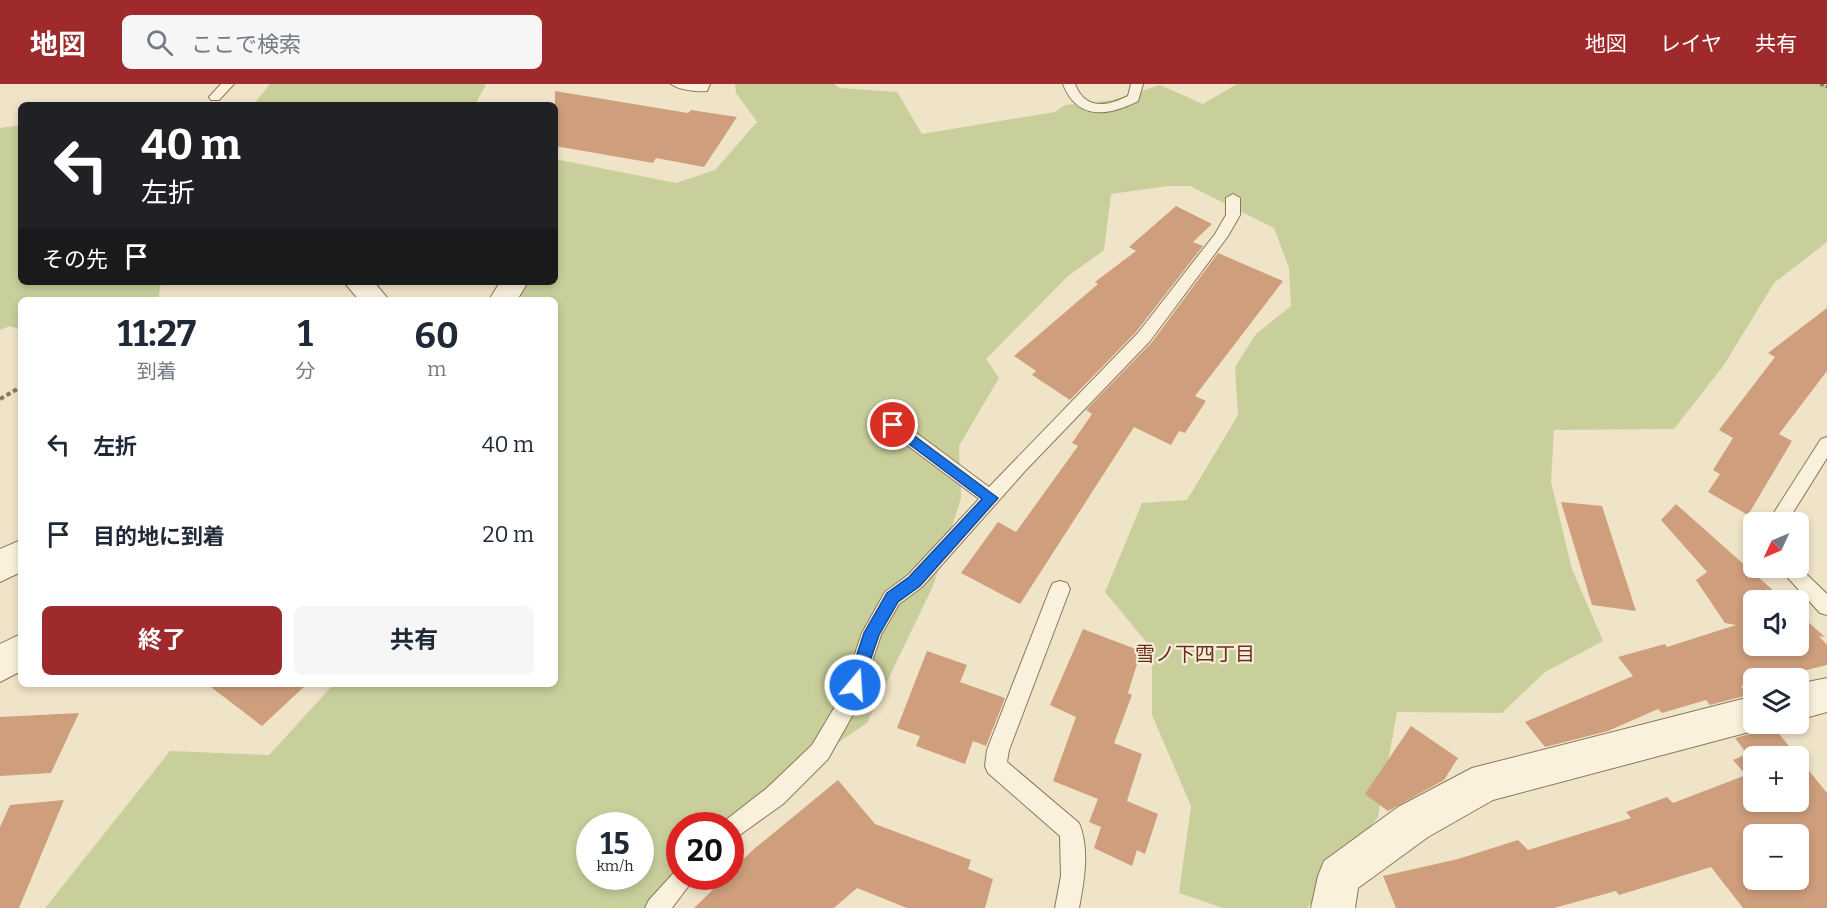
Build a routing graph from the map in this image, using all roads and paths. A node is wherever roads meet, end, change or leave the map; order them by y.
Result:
1 (228, 84) edge
2 (677, 84) edge
3 (704, 84) edge
4 (1069, 84) edge
5 (1137, 84) edge
6 (1820, 84) edge
7 (1827, 87) edge
8 (215, 97) dead end
9 (1233, 198) dead end
10 (361, 285) edge
11 (372, 297) edge
12 (18, 389) edge
13 (0, 399) edge
14 (893, 425) dead end
15 (1827, 444) edge
16 (991, 498) junction
17 (1783, 512) edge
18 (18, 556) edge
19 (0, 567) edge
20 (1798, 578) edge
21 (1060, 589) dead end
22 (1827, 608) edge
23 (18, 652) edge
24 (0, 665) edge
25 (1827, 695) edge
26 (1809, 699) edge
27 (1743, 717) edge
28 (744, 820) edge
29 (672, 890) edge
30 (657, 908) edge
31 (1067, 908) edge
32 (1333, 908) edge

1 - 8 lane
2 - 3 lane
4 - 5 lane
6 - 7 path
9 - 16 lane
10 - 11 street
12 - 13 path
14 - 16 lane
15 - 17 lane
16 - 28 lane
18 - 19 street
20 - 22 lane
21 - 31 lane
23 - 24 street
25 - 26 street
27 - 32 street
29 - 30 lane

